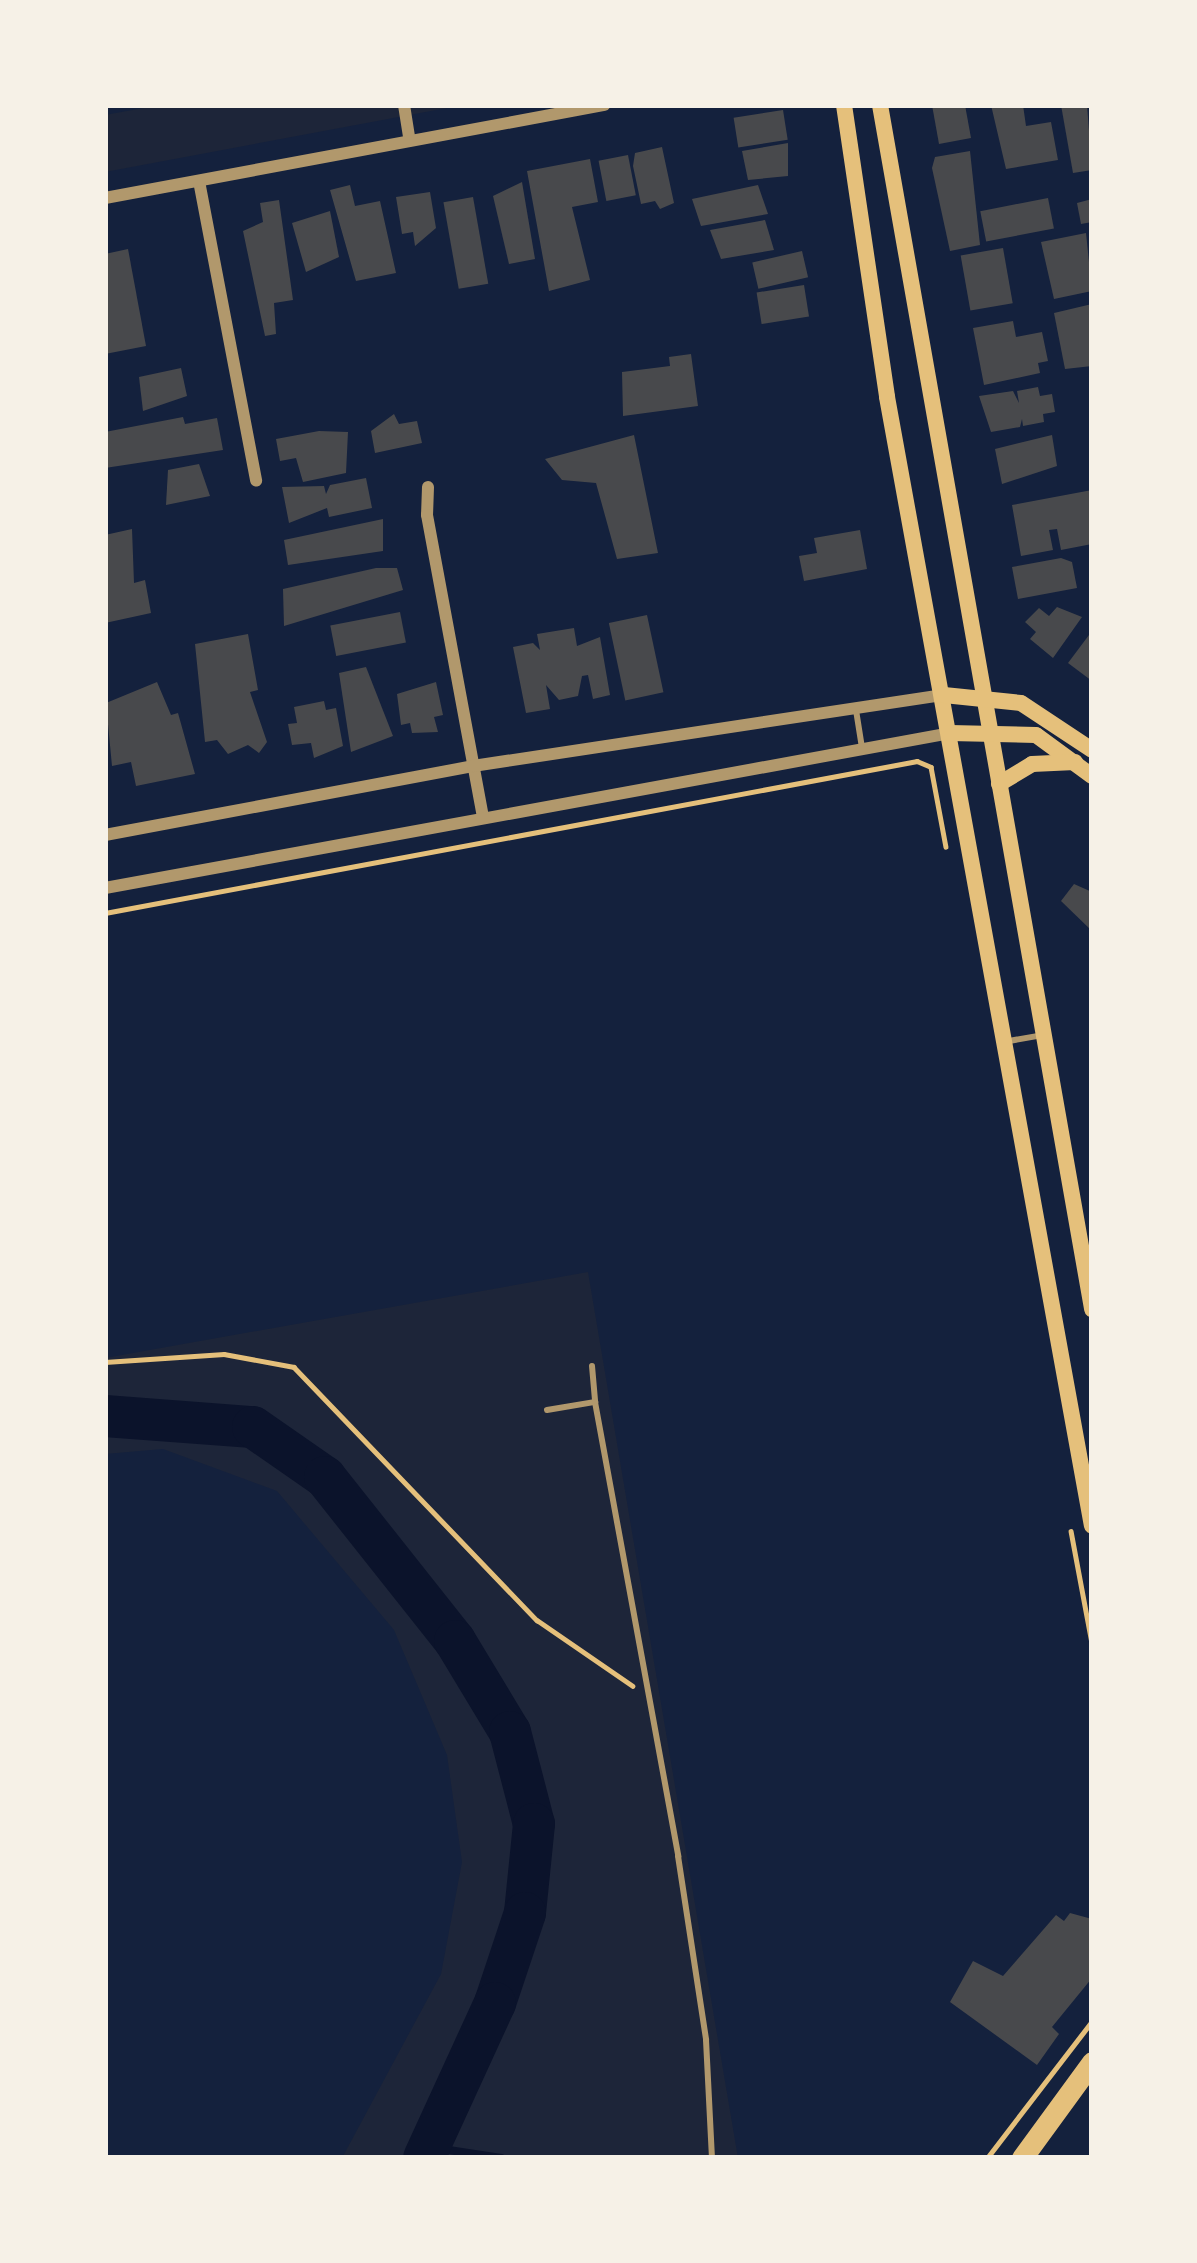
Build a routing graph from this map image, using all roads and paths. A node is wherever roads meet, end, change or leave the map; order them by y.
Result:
1 (404, 105) edge
2 (604, 105) edge
3 (844, 105) edge
4 (880, 105) edge
5 (410, 141) junction
6 (199, 181) junction
7 (105, 198) edge
8 (256, 481) dead end
9 (428, 487) dead end
10 (944, 695) junction
11 (984, 697) junction
12 (855, 706) junction
13 (990, 729) junction
14 (950, 733) junction
15 (862, 747) junction
16 (1092, 750) edge
17 (1075, 762) junction
18 (473, 766) junction
19 (1092, 776) edge
20 (999, 784) junction
21 (483, 818) junction
22 (105, 835) edge
23 (949, 863) dead end
24 (105, 888) edge
25 (105, 913) edge
26 (1042, 1035) junction
27 (1006, 1042) junction
28 (1092, 1309) edge
29 (105, 1362) edge
30 (592, 1366) dead end
31 (595, 1402) junction
32 (547, 1410) dead end
33 (1069, 1520) dead end
34 (1092, 1526) edge
35 (1092, 1643) edge
36 (643, 1691) junction
37 (1092, 2021) edge
38 (1092, 2062) edge
39 (712, 2158) edge
40 (987, 2158) edge
41 (1022, 2158) edge

1 - 5 street
2 - 5 street
3 - 10 main road
4 - 11 main road
5 - 6 street
6 - 7 street
6 - 8 street
9 - 18 street
10 - 11 main road
10 - 12 street
10 - 14 main road
11 - 13 main road
11 - 16 main road
12 - 15 lane
12 - 18 street
13 - 14 main road
13 - 17 main road
13 - 20 main road
14 - 15 street
14 - 27 main road
15 - 21 street
17 - 19 main road
17 - 20 main road
18 - 21 street
18 - 22 street
20 - 26 main road
21 - 24 street
23 - 25 path
26 - 27 lane
26 - 28 main road
27 - 34 main road
29 - 36 path
30 - 31 lane
31 - 32 lane
31 - 36 lane
33 - 35 path
36 - 39 lane
37 - 40 path
38 - 41 highway

